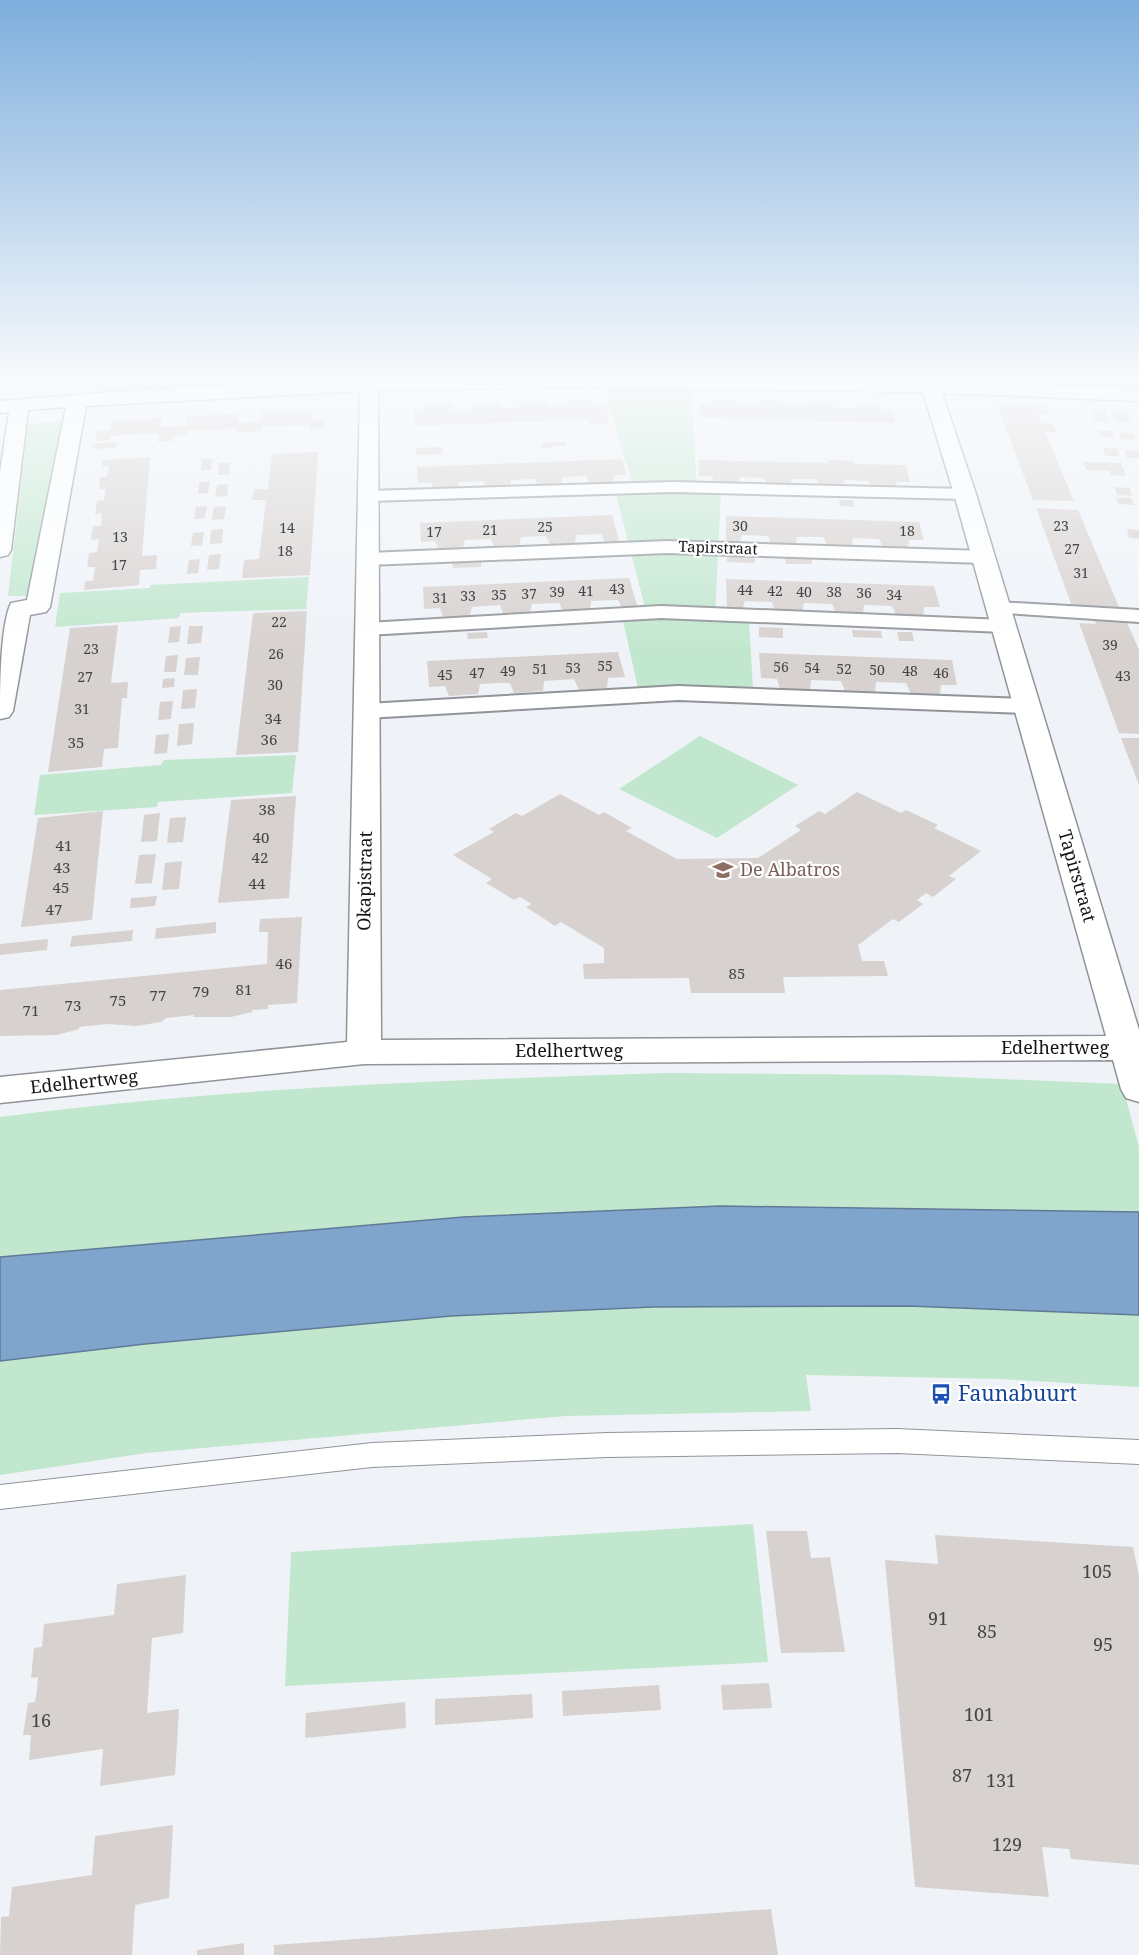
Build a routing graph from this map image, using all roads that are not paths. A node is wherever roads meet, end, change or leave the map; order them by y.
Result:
1 (6, 470) edge
2 (61, 470) edge
3 (369, 470) edge
4 (957, 470) edge
5 (965, 494) junction
6 (369, 496) junction
7 (0, 550) edge
8 (984, 557) junction
9 (368, 560) junction
10 (9, 609) edge
11 (1139, 616) edge
12 (1001, 617) junction
13 (367, 629) junction
14 (1027, 706) junction
15 (0, 711) edge
16 (367, 711) junction
17 (1133, 1048) edge
18 (364, 1052) junction
19 (1139, 1089) edge
20 (0, 1090) edge
21 (1139, 1452) edge
22 (0, 1497) edge

1 - 7 street
2 - 10 street
3 - 6 street, Okapistraat
4 - 5 street, Tapirstraat
5 - 6 street
5 - 8 street, Tapirstraat
6 - 9 street, Okapistraat
8 - 9 street, Tapirstraat
8 - 12 street, Tapirstraat
9 - 13 street, Okapistraat
10 - 15 street
11 - 12 street
12 - 13 street
12 - 14 street, Tapirstraat
13 - 16 street, Okapistraat
14 - 16 street
14 - 17 street, Tapirstraat
16 - 18 street, Okapistraat
17 - 18 street, Edelhertweg
17 - 19 street, Tapirstraat
18 - 20 street, Edelhertweg
21 - 22 lane

